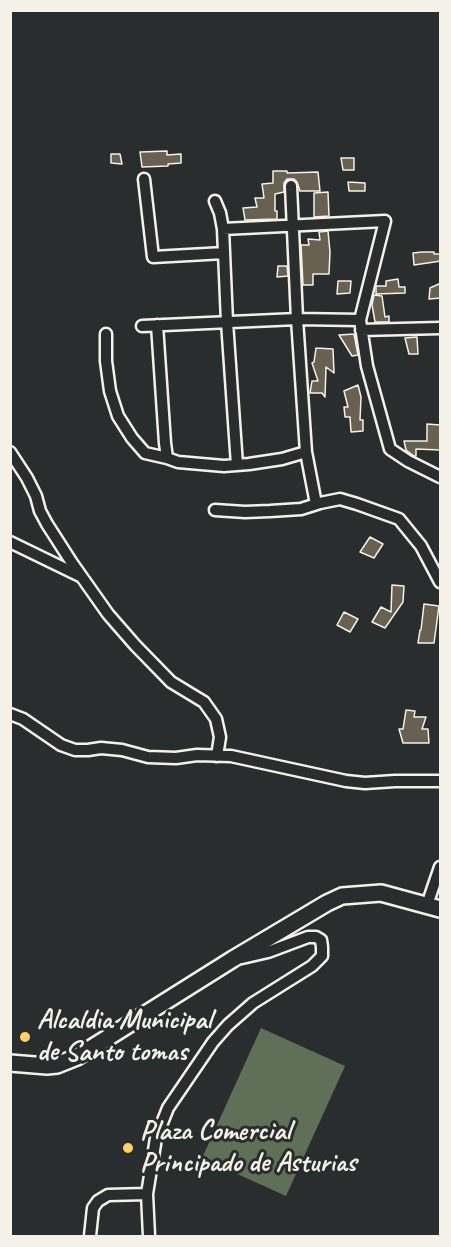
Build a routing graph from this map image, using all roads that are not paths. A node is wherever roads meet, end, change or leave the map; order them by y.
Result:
1 (144, 179) dead end
2 (291, 186) dead end
3 (215, 201) dead end
4 (293, 226) junction
5 (223, 229) junction
6 (224, 253) junction
7 (297, 319) junction
8 (227, 322) junction
9 (157, 325) junction
10 (360, 325) junction
11 (142, 326) dead end
12 (441, 328) edge
13 (106, 334) dead end
14 (10, 452) edge
15 (306, 452) junction
16 (168, 458) junction
17 (237, 465) junction
18 (441, 477) edge
19 (316, 504) junction
20 (215, 510) dead end
21 (10, 542) edge
22 (82, 578) junction
23 (441, 582) edge
24 (10, 714) edge
25 (217, 756) junction
26 (441, 781) edge
27 (441, 867) edge
28 (434, 907) edge
29 (233, 959) junction
30 (10, 1063) edge
31 (147, 1194) junction
32 (90, 1236) edge
33 (149, 1236) edge

1 - 6 street
2 - 4 street
3 - 5 street
4 - 5 street
4 - 7 street
4 - 10 street
5 - 6 street
6 - 8 street
7 - 8 street
7 - 10 street
7 - 15 street
8 - 9 street
8 - 17 street
9 - 11 street
9 - 16 street
10 - 12 street
10 - 18 street
13 - 16 street
14 - 22 street
15 - 17 street
15 - 19 street
16 - 17 street
19 - 20 street
19 - 23 street
21 - 22 street
22 - 25 street
24 - 25 street
25 - 26 street
27 - 28 street
28 - 29 main road
29 - 30 main road
29 - 31 street
31 - 32 street
31 - 33 street

